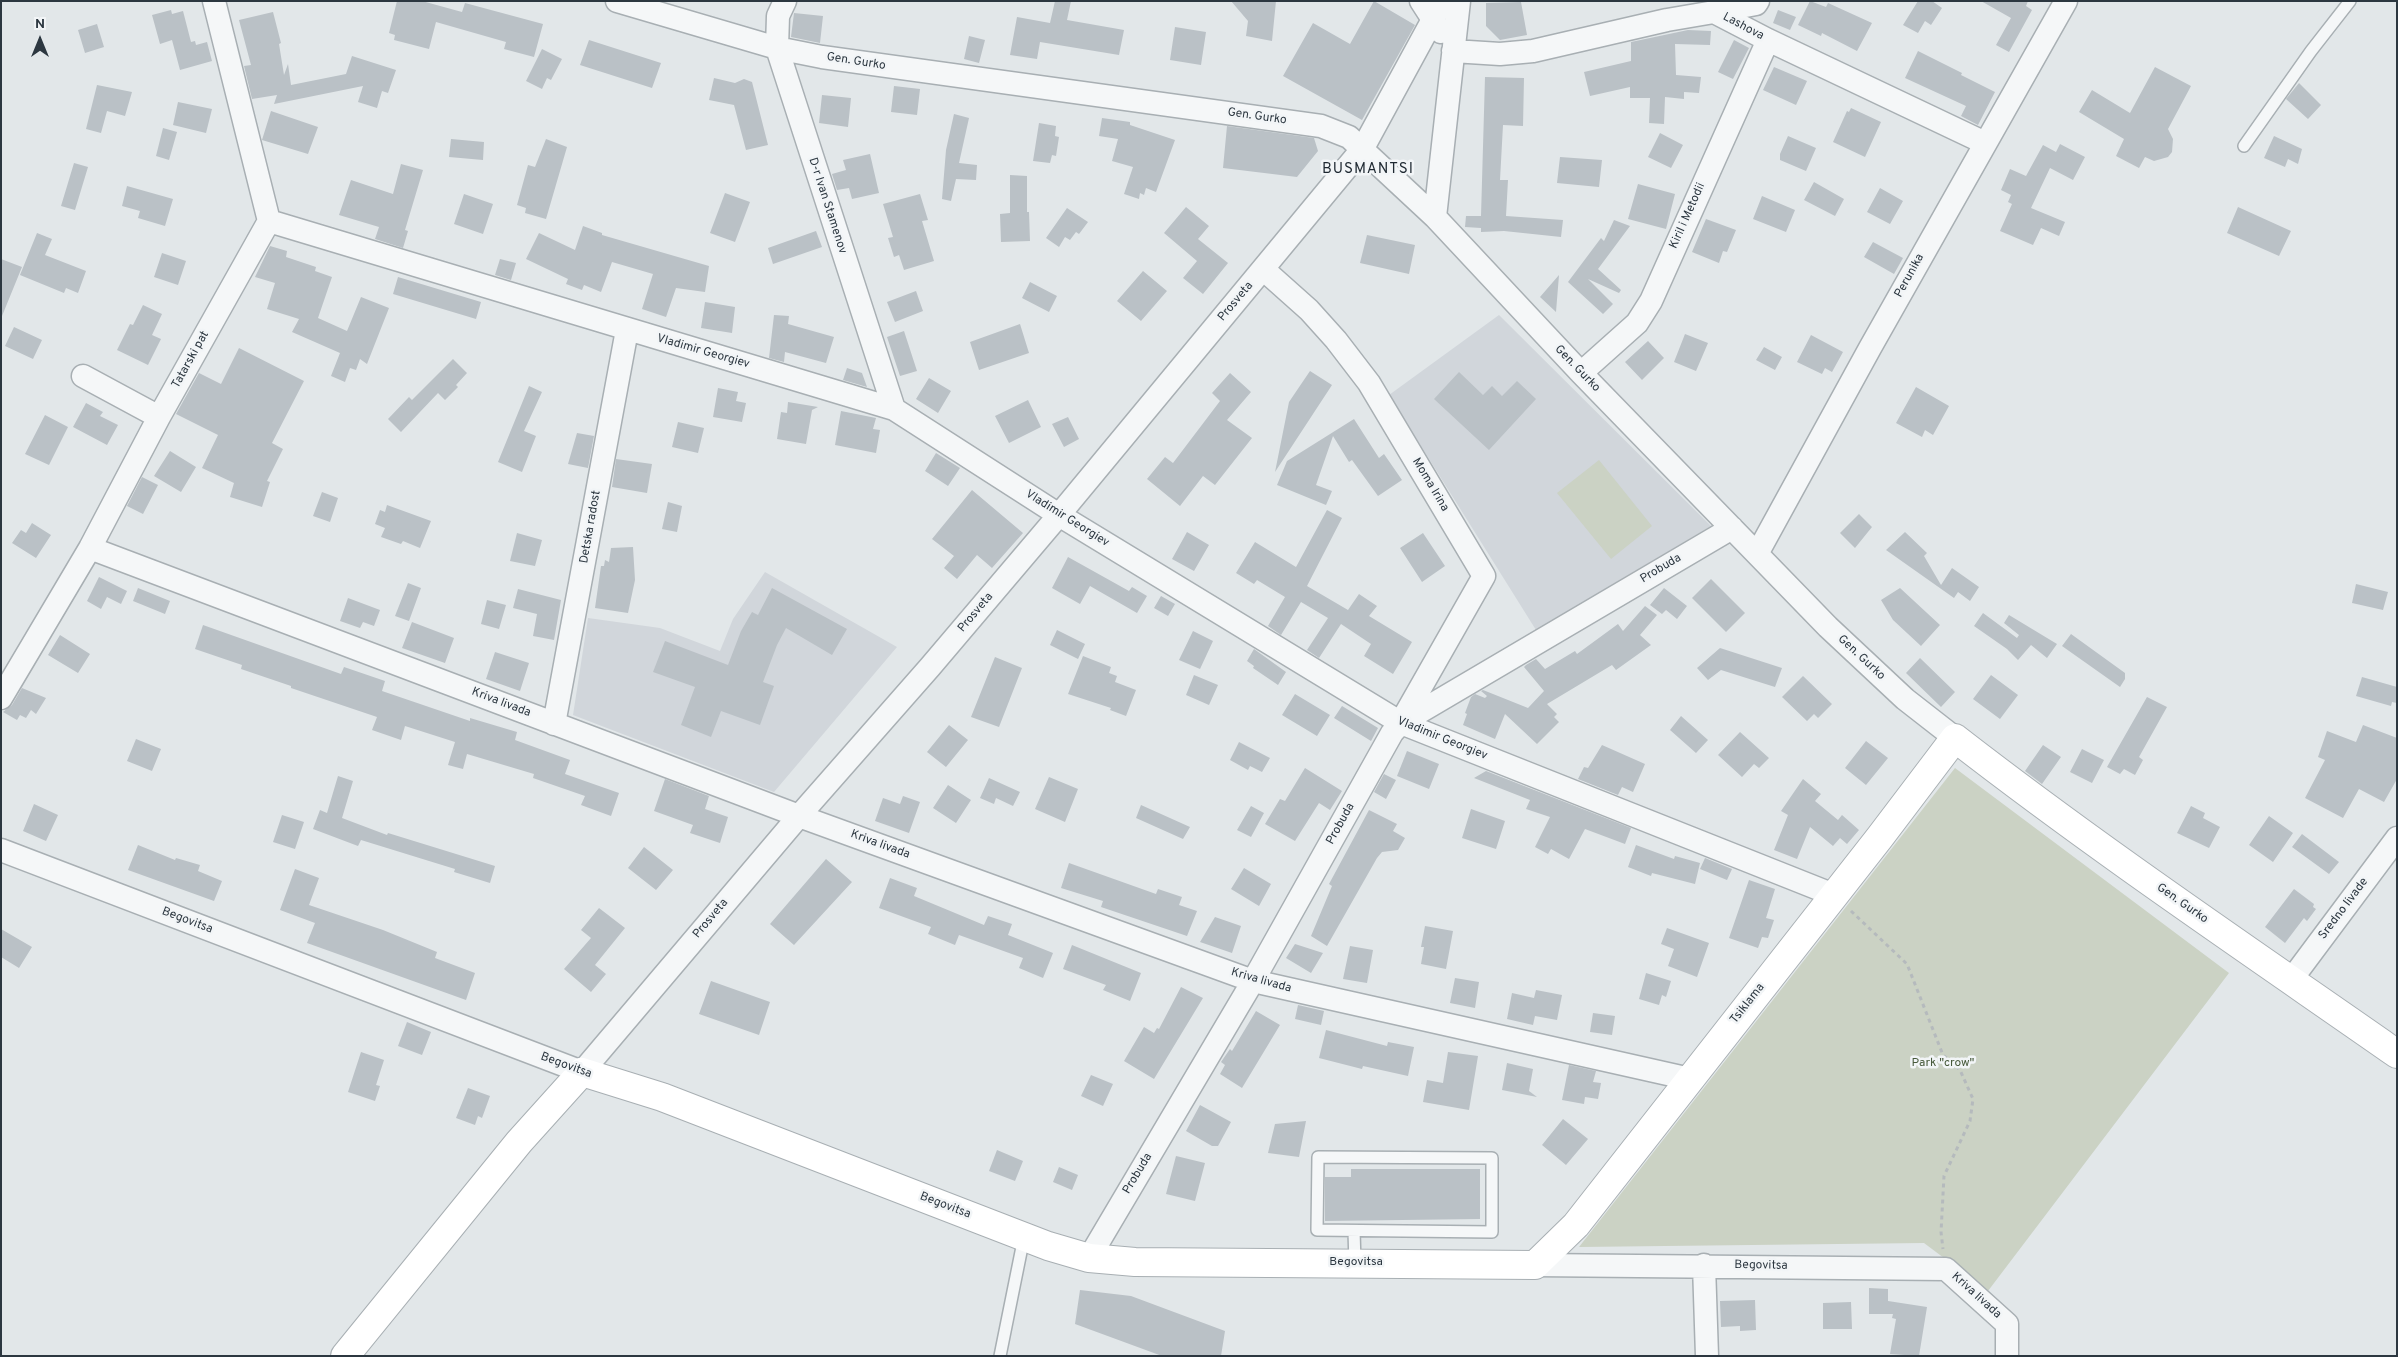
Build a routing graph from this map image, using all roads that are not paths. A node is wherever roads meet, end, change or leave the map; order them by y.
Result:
1 (214, 1) edge
2 (617, 1) edge
3 (785, 1) edge
4 (1420, 1) edge
5 (1458, 1) edge
6 (2066, 1) edge
7 (2350, 1) edge
8 (1757, 3) edge
9 (1439, 11) edge
10 (1714, 12) junction
11 (1745, 27) junction
12 (1768, 40) junction
13 (777, 48) junction
14 (1453, 52) junction
15 (1985, 143) junction
16 (2244, 146) dead end
17 (1363, 148) junction
18 (1435, 217) junction
19 (269, 221) junction
20 (1263, 269) junction
21 (627, 330) junction
22 (1581, 372) junction
23 (83, 376) dead end
24 (894, 409) junction
25 (159, 417) junction
26 (1059, 515) junction
27 (1732, 528) junction
28 (90, 548) junction
29 (1757, 554) junction
30 (1, 698) edge
31 (1400, 723) junction
32 (554, 724) junction
33 (1955, 738) junction
34 (799, 816) junction
35 (2397, 838) edge
36 (1, 850) edge
37 (1834, 895) junction
38 (2291, 980) junction
39 (1253, 981) junction
40 (2397, 1054) edge
41 (582, 1072) junction
42 (1690, 1079) junction
43 (1354, 1231) junction
44 (1024, 1237) junction
45 (1089, 1258) junction
46 (1355, 1263) junction
47 (1535, 1265) junction
48 (1704, 1266) junction
49 (1946, 1269) joint
50 (345, 1356) edge
51 (1000, 1356) edge
52 (1707, 1356) edge
53 (2007, 1356) edge

1 - 19 street
2 - 13 street, Gen. Gurko
3 - 13 street, D-r Ivan Stamenov
4 - 9 street
5 - 14 street
6 - 15 street, Perunika
7 - 16 lane
8 - 10 street
8 - 11 street
9 - 14 street
9 - 17 street, Prosveta
10 - 11 street, Lashova
10 - 14 street, Lashova
11 - 12 street, Lashova
12 - 15 street, Lashova
12 - 22 street, Kiril i Metodii
13 - 17 street, Gen. Gurko
13 - 24 street, D-r Ivan Stamenov
14 - 18 street
15 - 29 street, Perunika
17 - 18 street, Gen. Gurko
17 - 20 street, Prosveta
18 - 22 street, Gen. Gurko
19 - 21 street, Vladimir Georgiev
19 - 25 street, Tatarski pat
20 - 26 street, Prosveta
20 - 31 street, Moma Irina
21 - 24 street, Vladimir Georgiev
21 - 32 street, Detska radost
22 - 27 street, Gen. Gurko
23 - 25 street
24 - 26 street, Vladimir Georgiev
25 - 28 street, Tatarski pat
26 - 31 street, Vladimir Georgiev
26 - 34 street, Prosveta
27 - 29 street, Gen. Gurko
27 - 31 street, Probuda
28 - 30 street, Tatarski pat
28 - 32 street, Kriva livada
29 - 33 street, Gen. Gurko
31 - 37 street, Vladimir Georgiev
31 - 39 street, Probuda
32 - 34 street, Kriva livada
33 - 37 street, Tsiklama
33 - 38 street, Gen. Gurko
34 - 39 street, Kriva livada
34 - 41 street, Prosveta
35 - 38 street, Sredno livade
36 - 41 street, Begovitsa
37 - 42 street, Tsiklama
38 - 40 street, Gen. Gurko
39 - 42 street, Kriva livada
39 - 45 street, Probuda
41 - 44 street, Begovitsa
41 - 50 street
42 - 47 street, Tsiklama
43 - 43 lane
43 - 46 lane
44 - 45 street, Begovitsa
44 - 51 lane
45 - 46 street, Begovitsa
46 - 47 street, Begovitsa
47 - 48 street, Begovitsa
48 - 49 street, Begovitsa
48 - 52 street
49 - 53 street, Kriva livada

